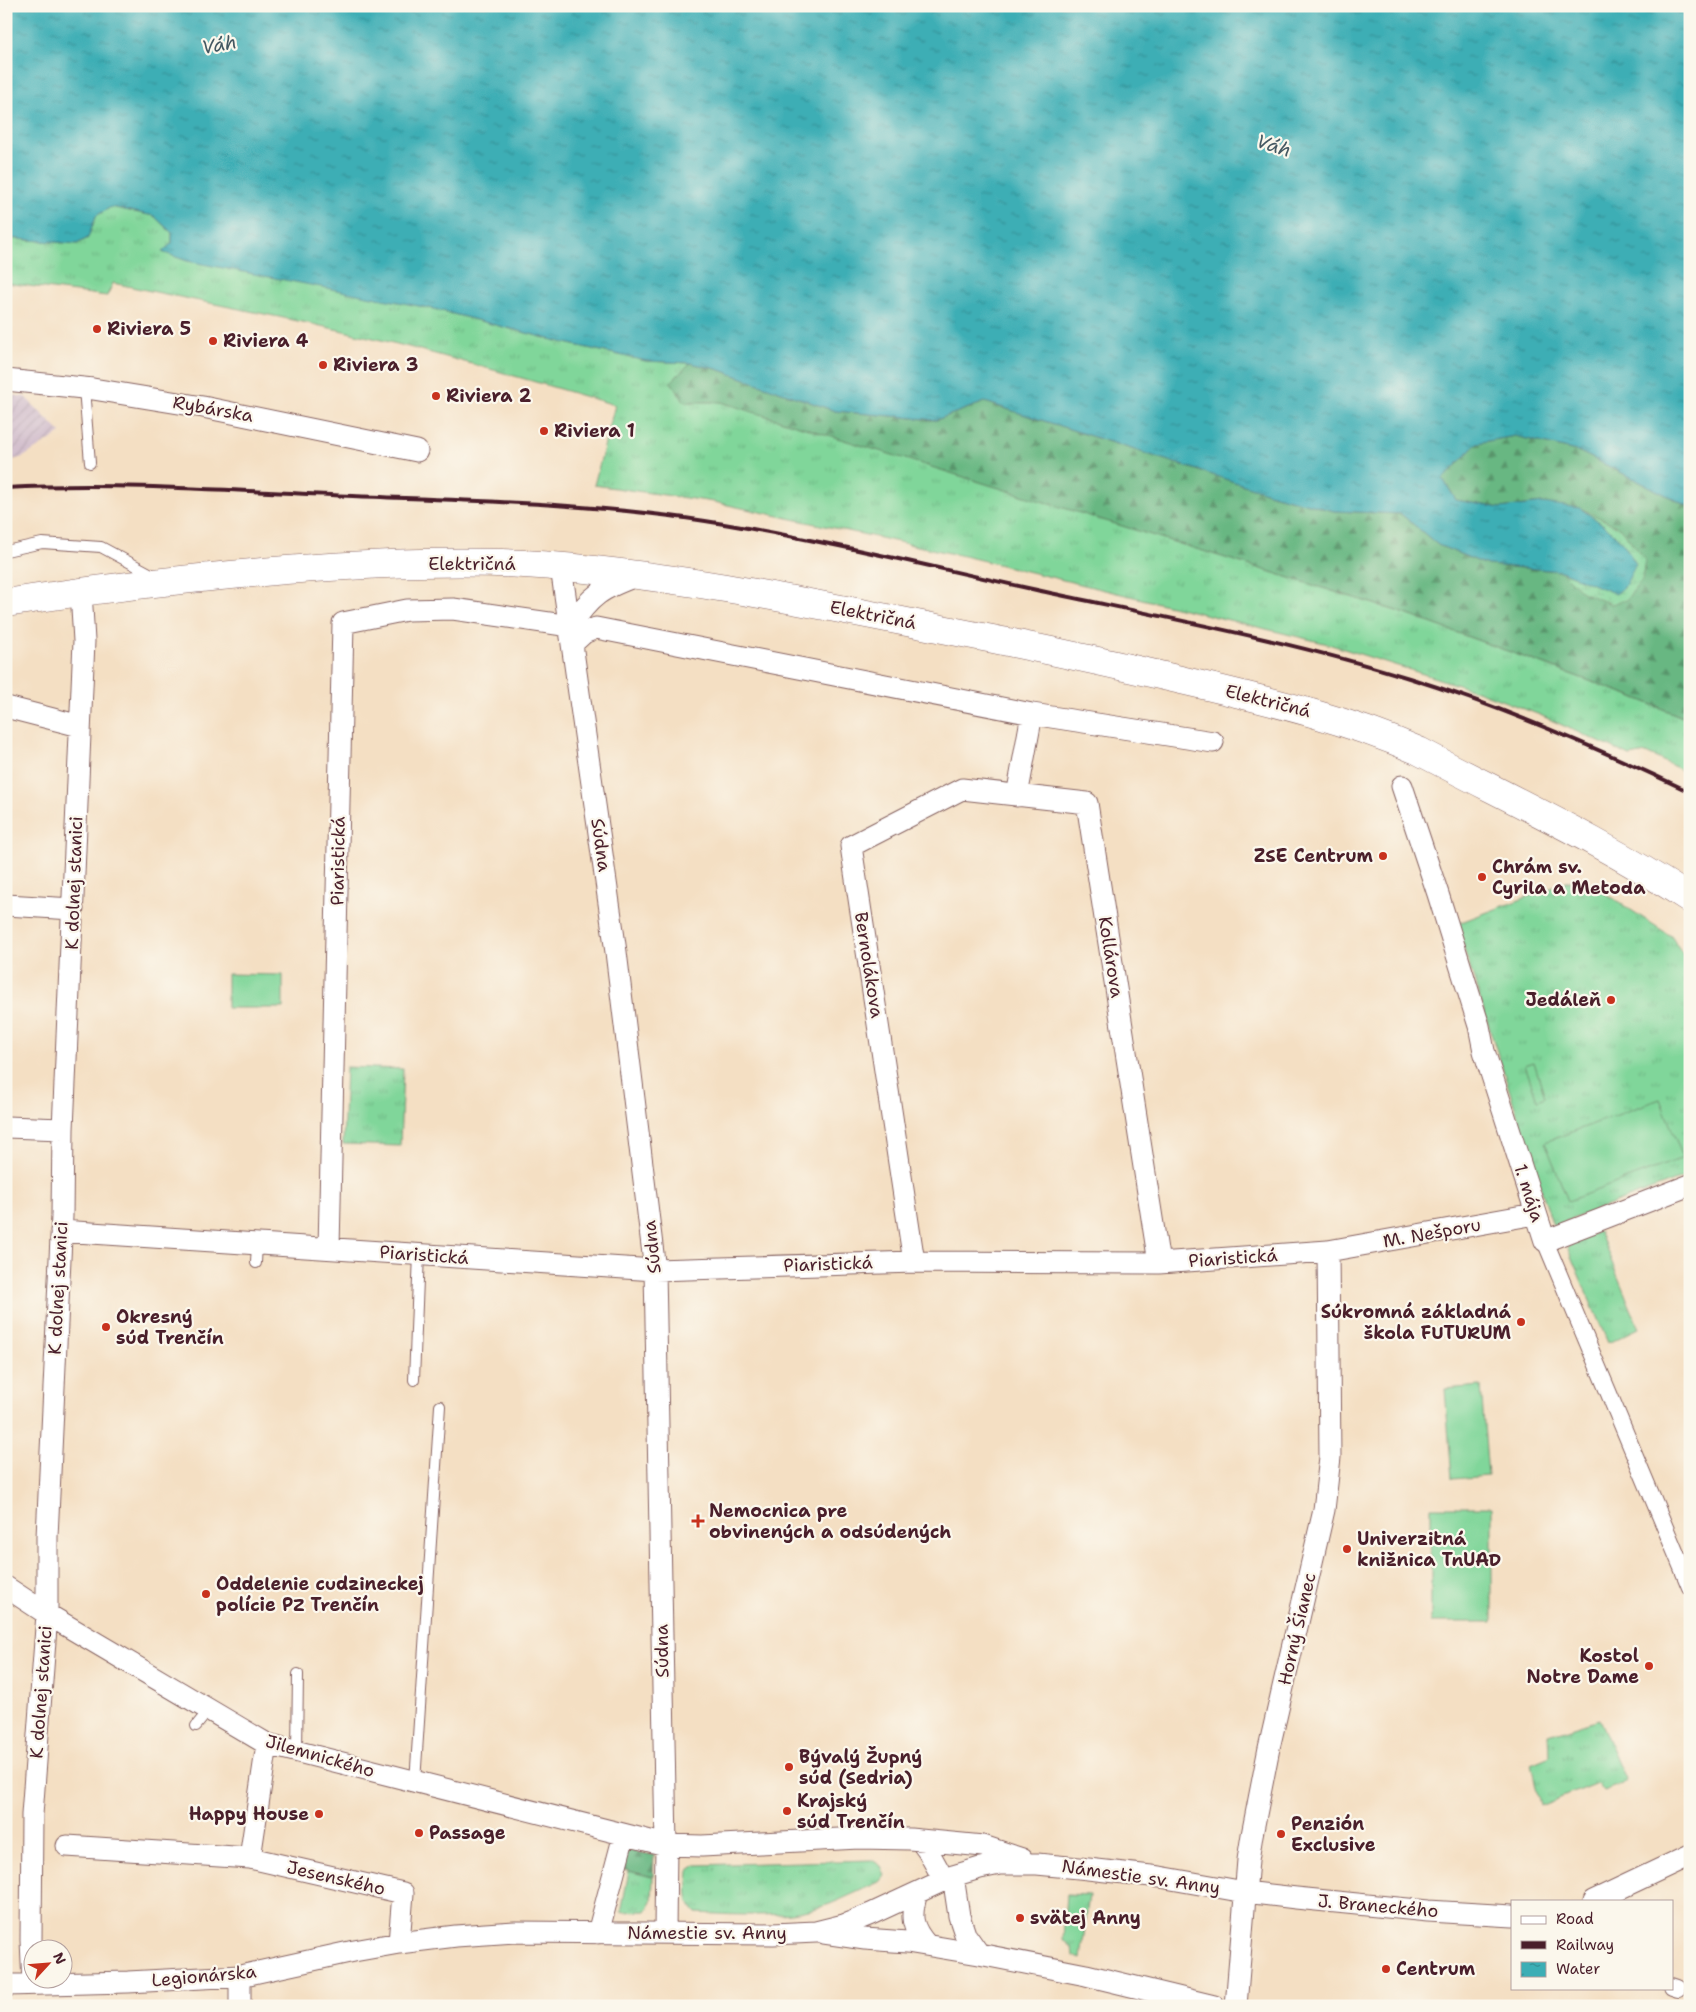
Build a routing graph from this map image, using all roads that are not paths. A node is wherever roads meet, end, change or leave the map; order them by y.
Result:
1 (6, 380) edge
2 (84, 388) junction
3 (417, 451) dead end
4 (90, 463) dead end
5 (6, 551) edge
6 (562, 567) junction
7 (636, 576) junction
8 (165, 581) junction
9 (81, 591) junction
10 (6, 603) edge
11 (572, 634) junction
12 (6, 707) edge
13 (1032, 714) junction
14 (80, 726) junction
15 (1213, 742) dead end
16 (1402, 786) dead end
17 (1017, 796) junction
18 (1690, 899) edge
19 (6, 906) edge
20 (73, 909) junction
21 (6, 1127) edge
22 (64, 1129) junction
23 (1690, 1185) edge
24 (1535, 1214) junction
25 (61, 1231) junction
26 (1545, 1241) junction
27 (329, 1248) junction
28 (1328, 1251) junction
29 (419, 1254) junction
30 (914, 1262) junction
31 (1159, 1263) junction
32 (655, 1270) junction
33 (414, 1380) dead end
34 (440, 1406) dead end
35 (6, 1587) edge
36 (1690, 1587) edge
37 (47, 1614) junction
38 (298, 1674) dead end
39 (268, 1744) junction
40 (297, 1752) junction
41 (415, 1782) junction
42 (624, 1834) junction
43 (920, 1840) junction
44 (666, 1845) junction
45 (67, 1846) dead end
46 (1690, 1855) edge
47 (250, 1858) junction
48 (1037, 1864) junction
49 (948, 1878) junction
50 (1245, 1892) junction
51 (917, 1893) junction
52 (1595, 1900) edge
53 (1511, 1916) edge
54 (665, 1932) junction
55 (816, 1932) junction
56 (598, 1934) junction
57 (31, 1940) edge
58 (399, 1943) junction
59 (927, 1945) junction
60 (979, 1954) junction
61 (240, 1976) junction
62 (72, 1983) edge
63 (22, 1984) edge
64 (6, 1985) edge
65 (240, 2006) edge
66 (1214, 2006) edge
67 (1236, 2006) edge

1 - 2 street, Rybárska
2 - 3 street, Rybárska
2 - 4 lane
5 - 8 lane
6 - 7 main road, Električná
6 - 8 main road, Električná
6 - 11 street, Súdna
7 - 11 street
7 - 18 main road, Električná
8 - 9 main road, Električná
9 - 10 main road, Električná
9 - 14 street, K dolnej stanici
11 - 13 street
11 - 27 street, Piaristická
11 - 32 street, Súdna
12 - 14 street
13 - 15 street
13 - 17 street
14 - 20 street, K dolnej stanici
16 - 24 street, 1. mája
17 - 30 street, Bernolákova
17 - 31 street, Kollárova
19 - 20 street
20 - 22 street, K dolnej stanici
21 - 22 street
22 - 25 street, K dolnej stanici
23 - 26 street
24 - 26 street, 1. mája
24 - 28 street, M. Nešporu
25 - 27 street, Piaristická
25 - 37 street, K dolnej stanici
26 - 36 street, 1. mája
27 - 29 street, Piaristická
28 - 31 street, Piaristická
28 - 50 street, Horný Šianec
29 - 32 street, Piaristická
29 - 33 lane
30 - 31 street, Piaristická
30 - 32 street, Piaristická
32 - 44 street, Súdna
34 - 41 lane
35 - 37 street, Jilemnického
37 - 39 street, Jilemnického
37 - 57 street, K dolnej stanici
38 - 40 lane
39 - 40 street, Jilemnického
39 - 47 street
40 - 41 street, Jilemnického
41 - 42 street, Jilemnického
42 - 44 street, Jilemnického
42 - 56 street, Námestie sv. Anny
43 - 44 street, Námestie sv. Anny
43 - 48 street, Námestie sv. Anny
43 - 49 street
44 - 54 street, Súdna
45 - 47 street, Jesenského
46 - 52 street
47 - 58 street, Jesenského
48 - 49 street, Námestie sv. Anny
48 - 50 street, Námestie sv. Anny
49 - 51 street, Námestie sv. Anny
49 - 60 street
50 - 53 street, J. Braneckého
50 - 67 street, Horný Šianec
51 - 55 street, Námestie sv. Anny
51 - 59 street
54 - 55 street, Námestie sv. Anny
54 - 56 street, Námestie sv. Anny
55 - 59 street, Námestie sv. Anny
56 - 58 street, Námestie sv. Anny
58 - 61 street, Legionárska
59 - 60 street, Námestie sv. Anny
60 - 66 street, Námestie sv. Anny
61 - 62 street, Legionárska
61 - 65 street
63 - 64 street, Legionárska

